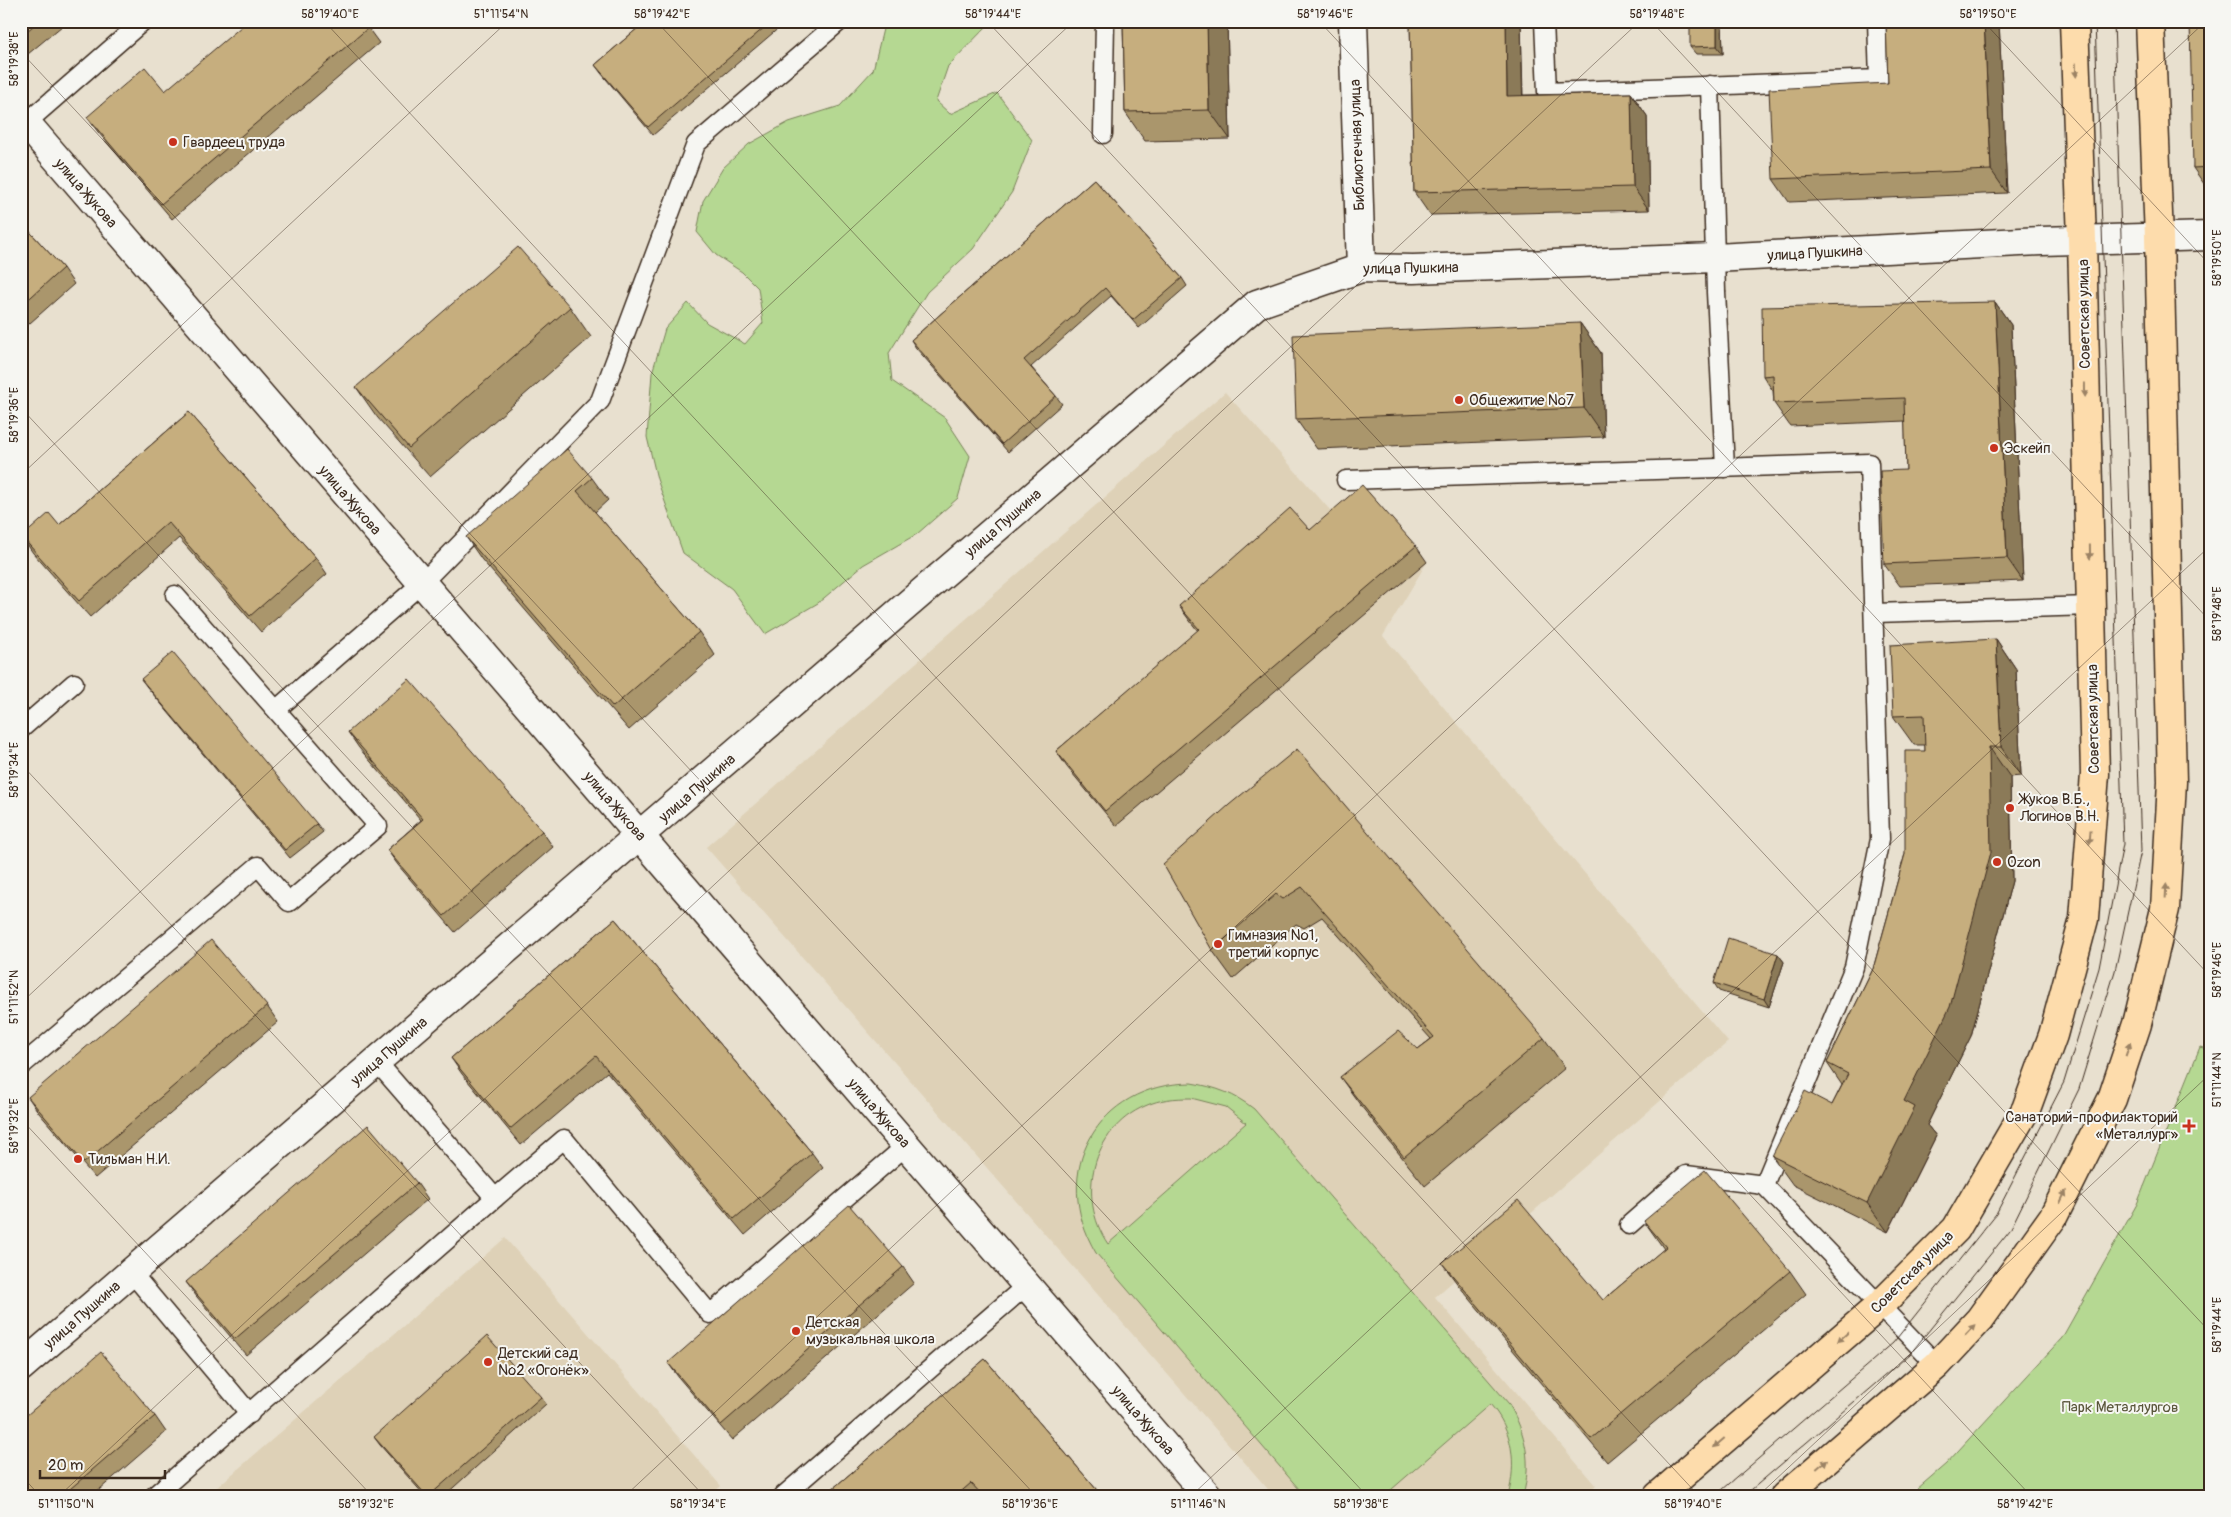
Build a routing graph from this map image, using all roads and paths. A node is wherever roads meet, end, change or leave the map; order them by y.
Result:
1 (143, 21) edge
2 (840, 21) edge
3 (1105, 21) edge
4 (1352, 21) edge
5 (1544, 21) edge
6 (1877, 21) edge
7 (2074, 21) edge
8 (2150, 21) edge
9 (1710, 85) junction
10 (24, 120) edge
11 (1103, 134) dead end
12 (2210, 236) edge
13 (2159, 237) junction
14 (2082, 240) junction
15 (1715, 258) junction
16 (1361, 268) junction
17 (1725, 468) junction
18 (1346, 480) dead end
19 (422, 583) junction
20 (176, 595) dead end
21 (2091, 606) junction
22 (1875, 614) junction
23 (74, 683) dead end
24 (277, 709) junction
25 (21, 729) edge
26 (640, 836) junction
27 (377, 1062) junction
28 (21, 1066) edge
29 (907, 1146) junction
30 (1764, 1185) junction
31 (495, 1198) junction
32 (1629, 1225) dead end
33 (132, 1273) junction
34 (1027, 1285) junction
35 (1880, 1306) junction
36 (1936, 1366) junction
37 (21, 1367) edge
38 (250, 1414) junction
39 (154, 1496) edge
40 (783, 1496) edge
41 (1208, 1496) edge
42 (1658, 1496) edge
43 (1785, 1496) edge

1 - 10 lane
2 - 19 lane
3 - 11 lane
4 - 16 street, Библиотечная улица
5 - 9 lane
6 - 9 lane
7 -> 14 main road, Советская улица
8 - 13 main road
9 - 15 lane
10 - 19 street, улица Жукова
12 - 13 street, улица Пушкина
13 - 14 street, улица Пушкина
36 -> 13 main road
14 - 15 street, улица Пушкина
14 -> 21 main road, Советская улица
15 - 16 street, улица Пушкина
15 - 17 lane
16 - 26 street, улица Пушкина
17 - 18 lane
17 - 22 lane
19 - 24 lane
19 - 26 street, улица Жукова
20 - 24 lane
21 - 22 lane
21 -> 35 main road, Советская улица
22 - 30 lane
23 - 25 lane
24 - 28 lane
26 - 27 street, улица Пушкина
26 - 29 street, улица Жукова
27 - 31 lane
27 - 33 street, улица Пушкина
29 - 31 lane
29 - 34 street, улица Жукова
30 - 32 lane
30 - 35 lane
31 - 38 lane
33 - 37 street, улица Пушкина
33 - 38 lane
34 - 40 lane
34 - 41 street, улица Жукова
35 - 36 lane
35 -> 42 main road, Советская улица
43 -> 36 main road
38 - 39 lane

